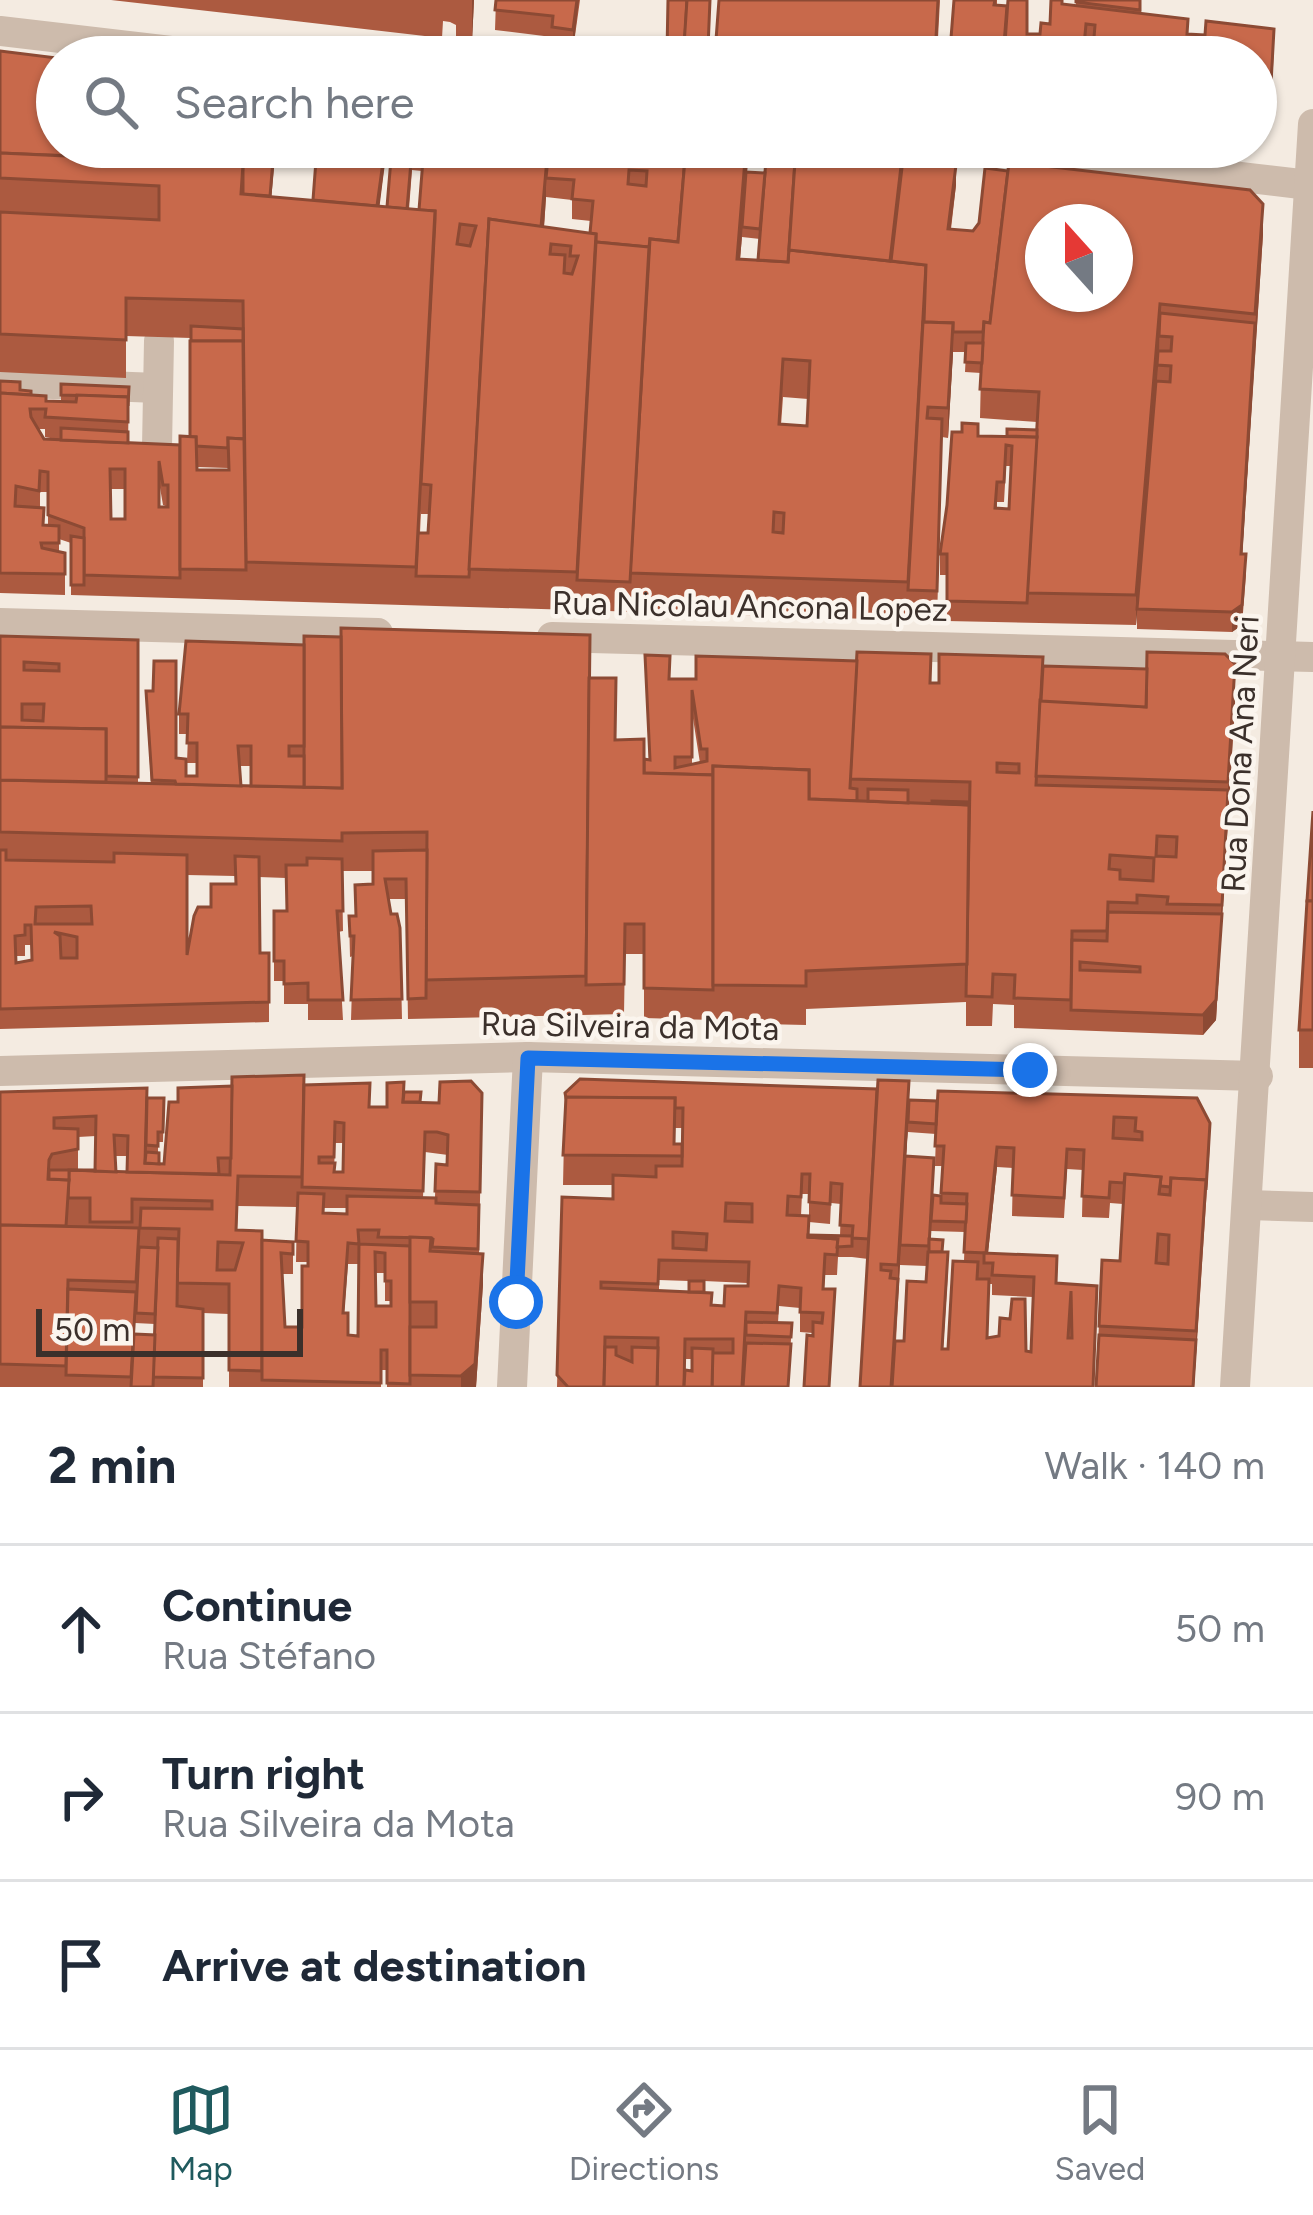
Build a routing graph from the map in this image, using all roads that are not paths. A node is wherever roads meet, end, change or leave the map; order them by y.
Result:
1 (0, 31) edge
2 (43, 36) edge
3 (1313, 124) edge
4 (1164, 168) edge
5 (1310, 185) junction
6 (159, 341) dead end
7 (0, 382) edge
8 (158, 388) junction
9 (157, 447) edge
10 (0, 623) edge
11 (404, 633) edge
12 (523, 636) edge
13 (1298, 656) edge
14 (528, 1058) junction
15 (0, 1071) edge
16 (1258, 1076) junction
17 (1248, 1205) junction
18 (1313, 1208) edge
19 (512, 1387) edge
20 (1235, 1387) edge

1 - 2 street
3 - 5 street, Rua Dona Ana Neri
4 - 5 street
5 - 13 street, Rua Dona Ana Neri
6 - 8 street
7 - 8 street
8 - 9 street
10 - 11 street
12 - 13 street, Rua Nicolau Ancona Lopez
13 - 16 street, Rua Dona Ana Neri
14 - 15 street, Rua Silveira da Mota
14 - 16 street, Rua Silveira da Mota
14 - 19 street
16 - 17 street, Rua Dona Ana Neri
17 - 18 street
17 - 20 street, Rua Dona Ana Neri

